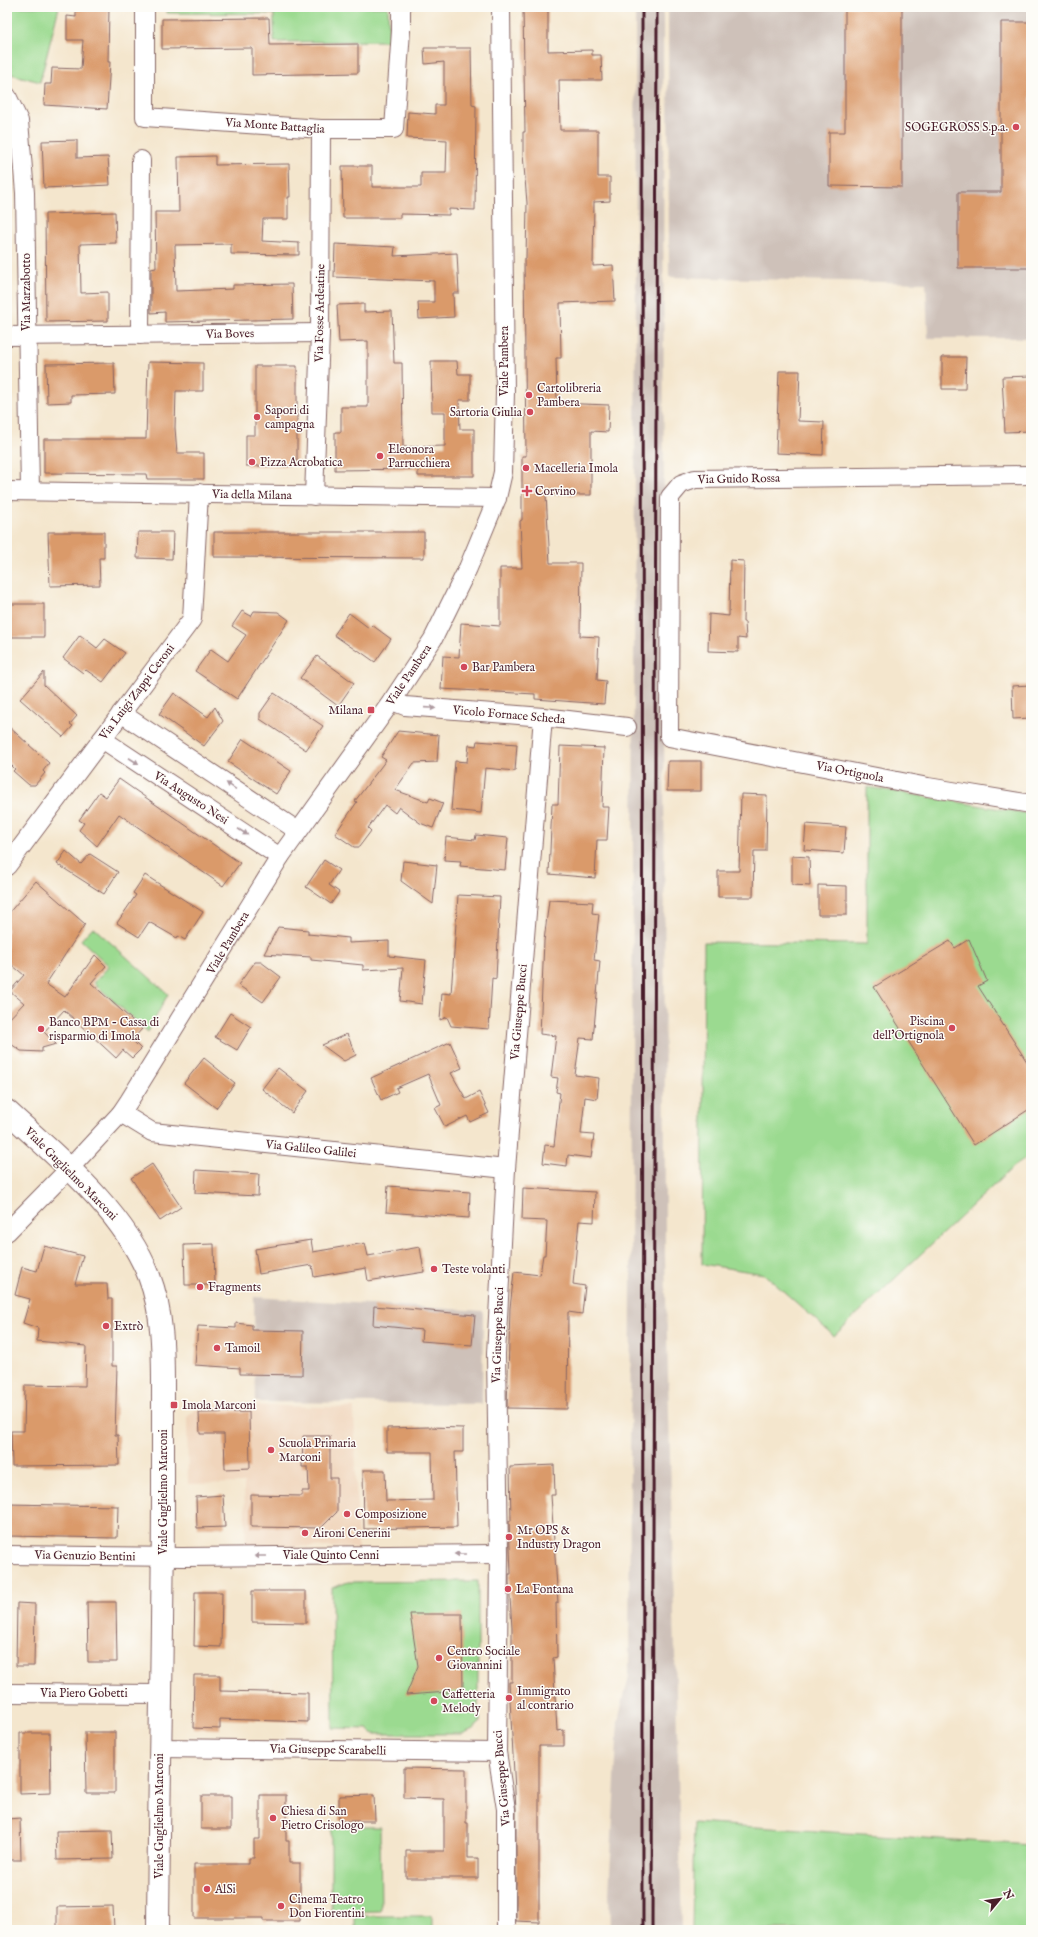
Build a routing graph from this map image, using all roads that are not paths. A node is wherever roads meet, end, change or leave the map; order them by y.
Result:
1 (145, 7) edge
2 (401, 7) edge
3 (501, 7) edge
4 (7, 96) edge
5 (321, 129) junction
6 (141, 160) dead end
7 (320, 333) junction
8 (140, 335) junction
9 (7, 336) edge
10 (26, 336) junction
11 (1031, 475) edge
12 (30, 491) junction
13 (7, 492) edge
14 (199, 494) junction
15 (314, 496) junction
16 (497, 498) junction
17 (392, 701) junction
18 (121, 713) junction
19 (543, 717) junction
20 (627, 727) dead end
21 (669, 737) joint
22 (102, 739) junction
23 (1031, 804) edge
24 (298, 831) junction
25 (280, 857) junction
26 (7, 866) edge
27 (7, 1110) edge
28 (121, 1113) junction
29 (69, 1169) junction
30 (506, 1169) junction
31 (7, 1232) edge
32 (499, 1554) junction
33 (7, 1555) edge
34 (163, 1557) junction
35 (7, 1693) edge
36 (160, 1694) junction
37 (160, 1748) junction
38 (497, 1752) junction
39 (158, 1930) edge
40 (506, 1930) edge

1 - 5 street, Via Monte Battaglia
2 - 5 street, Via Monte Battaglia
3 - 16 street, Viale Pambera
4 - 10 street, Via Marzabotto
5 - 7 street, Via Fosse Ardeatine
6 - 8 street
7 - 8 street, Via Boves
7 - 15 street, Via Fosse Ardeatine
8 - 10 street, Via Boves
9 - 10 street, Via Boves
10 - 12 street, Via Marzabotto
11 - 21 street, Via Guido Rossa
12 - 13 street, Via della Milana
12 - 14 street, Via della Milana
14 - 15 street, Via della Milana
14 - 18 street, Via Luigi Zappi Ceroni
15 - 16 street, Via della Milana
16 - 17 street, Viale Pambera
17 -> 19 street, Vicolo Fornace Scheda
17 - 24 street, Viale Pambera
18 - 22 street, Via Luigi Zappi Ceroni
24 -> 18 street
19 - 20 street, Vicolo Fornace Scheda
19 - 30 street, Via Giuseppe Bucci
21 - 23 street, Via Ortignola
22 -> 25 street, Via Augusto Nesi
22 - 26 street, Via Luigi Zappi Ceroni
24 - 25 street, Viale Pambera
25 - 28 street, Viale Pambera
27 - 29 main road, Viale Guglielmo Marconi
28 - 29 street, Viale Pambera
28 - 30 street, Via Galileo Galilei
29 - 31 street, Viale Pambera
29 - 34 main road, Viale Guglielmo Marconi
30 - 32 street, Via Giuseppe Bucci
32 -> 34 street, Viale Quinto Cenni
32 - 38 street, Via Giuseppe Bucci
33 - 34 street, Via Genuzio Bentini
34 - 36 main road, Viale Guglielmo Marconi
35 - 36 street, Via Piero Gobetti
36 - 37 main road, Viale Guglielmo Marconi
37 - 38 street, Via Giuseppe Scarabelli
37 - 39 main road, Viale Guglielmo Marconi
38 - 40 street, Via Giuseppe Bucci

